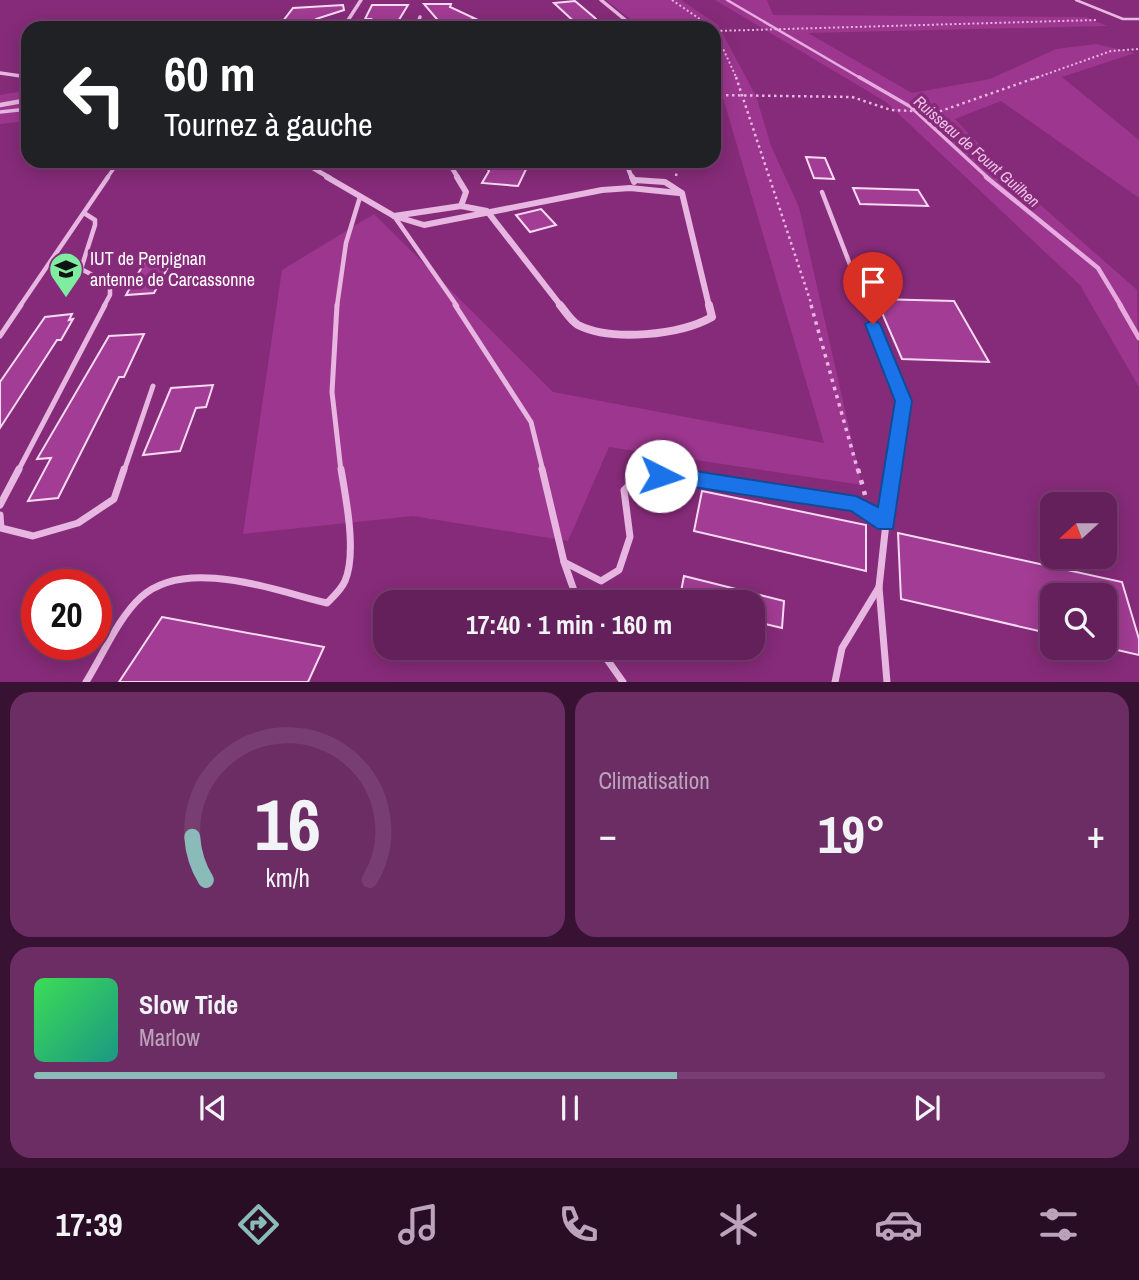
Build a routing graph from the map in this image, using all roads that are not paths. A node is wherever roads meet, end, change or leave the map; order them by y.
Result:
1 (361, 0) edge
2 (601, 0) edge
3 (1076, 0) edge
4 (420, 17) dead end
5 (1139, 19) edge
6 (348, 21) edge
7 (419, 21) edge
8 (627, 21) edge
9 (0, 73) edge
10 (21, 76) edge
11 (21, 101) edge
12 (0, 105) edge
13 (21, 110) edge
14 (0, 111) edge
15 (114, 168) edge
16 (312, 168) edge
17 (452, 168) edge
18 (629, 168) edge
19 (635, 180) junction
20 (630, 188) junction
21 (822, 192) dead end
22 (682, 193) junction
23 (360, 197) junction
24 (461, 206) junction
25 (487, 211) junction
26 (84, 213) junction
27 (394, 216) junction
28 (0, 336) edge
29 (153, 386) dead end
30 (0, 505) edge
31 (0, 515) edge
32 (886, 523) junction
33 (564, 562) junction
34 (879, 587) junction
35 (574, 590) edge
36 (608, 660) edge
37 (86, 681) edge
38 (623, 681) edge
39 (835, 681) edge
40 (887, 681) edge

1 - 6 street
2 - 8 street
3 - 5 lane
4 - 7 street
9 - 10 street
11 - 12 street
13 - 14 lane
15 - 26 lane
16 - 23 street
17 - 24 street
18 - 19 street
19 - 20 street
19 - 22 street
20 - 22 street
20 - 25 street
21 - 32 lane
22 - 25 street
23 - 27 street
23 - 37 lane
24 - 25 street
24 - 27 street
25 - 27 street
26 - 28 lane
26 - 30 lane
27 - 33 lane
29 - 31 lane
32 - 33 lane
32 - 34 lane
33 - 35 lane
34 - 39 lane
34 - 40 lane
36 - 38 lane

